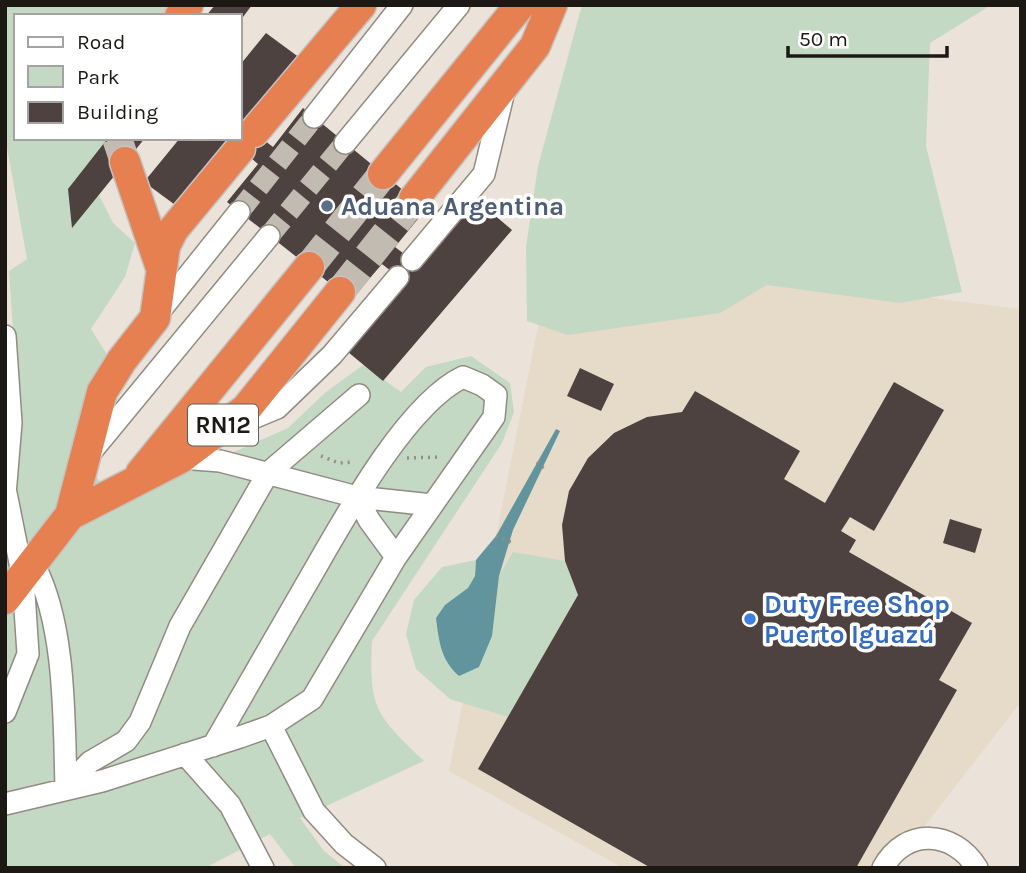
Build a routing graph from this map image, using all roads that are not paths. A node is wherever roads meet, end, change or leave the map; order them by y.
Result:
1 (361, 5) edge
2 (402, 5) edge
3 (459, 5) edge
4 (520, 5) edge
5 (552, 5) edge
6 (506, 83) junction
7 (314, 117) tunnel mouth
8 (345, 143) tunnel mouth
9 (125, 162) tunnel mouth
10 (383, 174) tunnel mouth
11 (414, 199) tunnel mouth
12 (239, 212) tunnel mouth
13 (269, 236) tunnel mouth
14 (412, 260) dead end
15 (309, 267) tunnel mouth
16 (161, 269) junction
17 (398, 276) dead end
18 (340, 292) tunnel mouth
19 (155, 318) junction
20 (5, 336) edge
21 (359, 395) dead end
22 (209, 436) junction
23 (181, 458) junction
24 (84, 460) junction
25 (268, 473) junction
26 (137, 479) junction
27 (6, 494) edge
28 (357, 497) junction
29 (432, 505) junction
30 (70, 515) junction
31 (396, 557) junction
32 (21, 581) edge
33 (5, 712) edge
34 (271, 726) junction
35 (213, 746) junction
36 (186, 754) junction
37 (66, 788) junction
38 (5, 804) edge
39 (263, 868) edge
40 (375, 868) edge
41 (883, 868) edge
42 (977, 868) edge

1 - 16 highway
2 - 7 lane
3 - 8 lane
4 - 10 highway
5 - 6 highway
6 - 11 highway
6 - 14 lane
9 - 16 highway
12 - 19 lane
13 - 24 lane
15 - 26 highway, RN12
16 - 19 highway
17 - 22 lane
18 - 22 highway, RN12
19 - 24 highway, RN12
20 - 27 lane
21 - 25 lane
22 - 23 highway, RN12
23 - 25 lane
23 - 26 highway, RN12
24 - 30 highway, RN12
25 - 28 lane
25 - 37 lane
26 - 30 highway, RN12
27 - 32 lane
28 - 29 lane
28 - 29 lane
28 - 31 lane
28 - 35 lane
29 - 31 lane
30 - 32 highway, RN12
31 - 34 lane
32 - 33 lane
32 - 37 lane
34 - 35 lane
34 - 40 lane
35 - 36 lane
36 - 37 lane
36 - 39 lane
37 - 38 lane
41 - 42 lane

